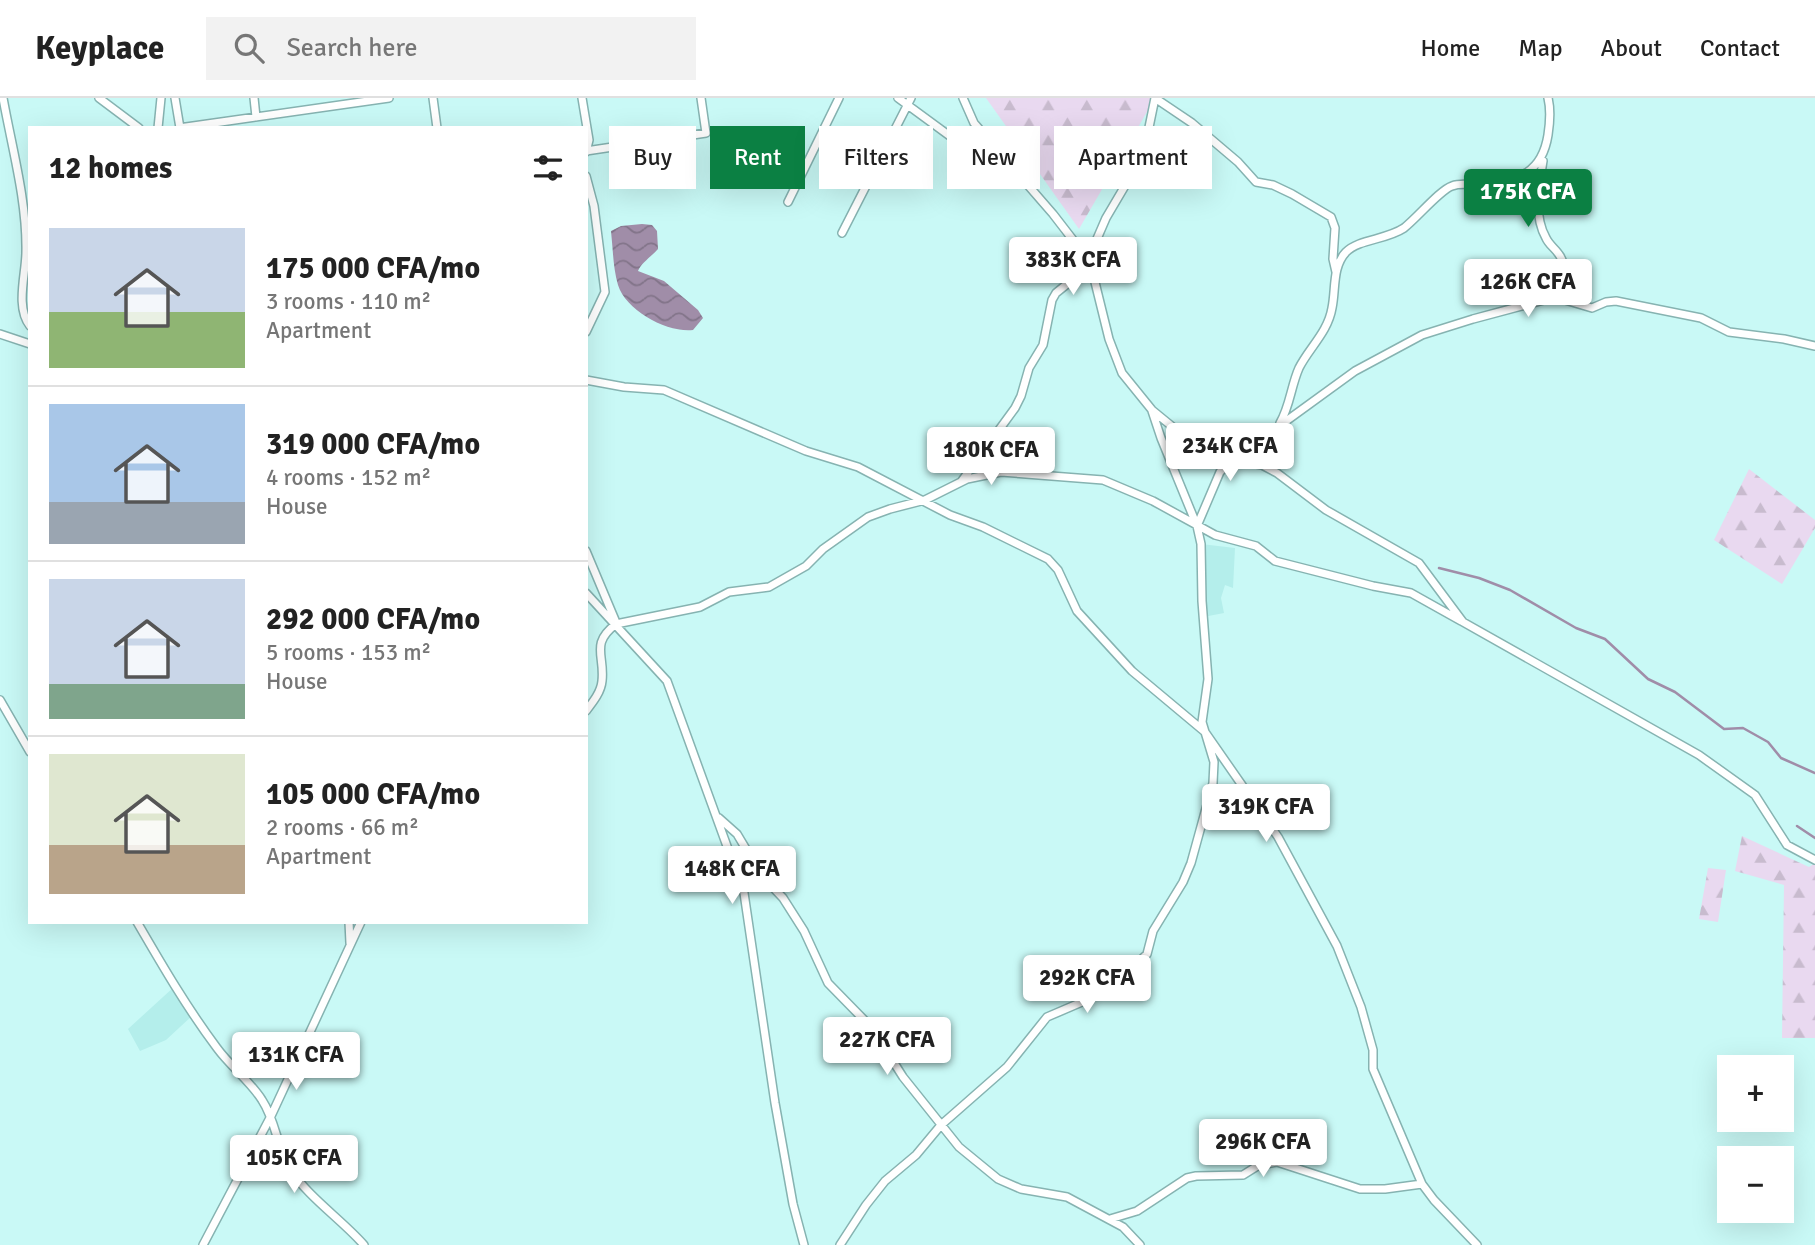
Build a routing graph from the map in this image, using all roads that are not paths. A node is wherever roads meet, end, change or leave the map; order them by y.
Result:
1 (3, 98) edge
2 (99, 98) edge
3 (161, 98) edge
4 (175, 98) edge
5 (254, 98) edge
6 (389, 98) edge
7 (433, 98) edge
8 (582, 98) edge
9 (701, 98) edge
10 (839, 98) edge
11 (898, 98) edge
12 (962, 98) edge
13 (1548, 98) edge
14 (352, 101) edge
15 (909, 101) edge
16 (256, 117) junction
17 (136, 126) edge
18 (158, 126) edge
19 (180, 126) edge
20 (194, 126) edge
21 (437, 126) edge
22 (587, 126) edge
23 (977, 126) edge
24 (947, 132) edge
25 (588, 151) edge
26 (1543, 156) junction
27 (588, 184) edge
28 (1031, 189) edge
29 (788, 202) dead end
30 (842, 233) dead end
31 (1087, 262) junction
32 (1336, 272) junction
33 (1563, 300) junction
34 (28, 320) edge
35 (588, 328) edge
36 (0, 334) edge
37 (28, 343) edge
38 (1815, 346) edge
39 (588, 380) edge
40 (1152, 410) junction
41 (1278, 427) junction
42 (1237, 460) junction
43 (960, 483) junction
44 (925, 500) junction
45 (1197, 526) junction
46 (588, 556) edge
47 (588, 595) edge
48 (1463, 622) junction
49 (616, 624) junction
50 (0, 700) edge
51 (588, 708) edge
52 (1205, 733) junction
53 (28, 749) edge
54 (718, 817) junction
55 (1815, 860) edge
56 (138, 924) edge
57 (349, 924) edge
58 (360, 924) edge
59 (350, 944) junction
60 (271, 1116) junction
61 (941, 1125) junction
62 (1422, 1184) junction
63 (1109, 1219) junction
64 (203, 1245) edge
65 (364, 1245) edge
66 (804, 1245) edge
67 (840, 1245) edge
68 (1140, 1245) edge
69 (1477, 1245) edge

1 - 34 street
2 - 17 street
3 - 18 street
4 - 19 street
5 - 16 street
6 - 14 street
7 - 21 street
8 - 22 street
9 - 25 street
10 - 29 street
11 - 15 street
12 - 23 street
13 - 26 street
14 - 16 street
15 - 24 street
15 - 30 street
16 - 20 street
26 - 32 street
26 - 33 street
27 - 35 street
28 - 31 street
31 - 32 street
31 - 40 street
31 - 43 street
32 - 41 street
33 - 38 street
33 - 41 street
36 - 37 street
39 - 44 street
40 - 42 street
40 - 45 street
41 - 42 street
42 - 45 street
42 - 48 street
43 - 44 street
43 - 45 street
44 - 49 street
44 - 52 street
45 - 48 street
45 - 52 street
46 - 49 street
47 - 49 street
48 - 55 street
49 - 51 street
49 - 54 street
50 - 53 street
52 - 61 street
52 - 62 street
54 - 61 street
54 - 66 street
56 - 60 street
57 - 59 street
58 - 59 street
59 - 60 street
60 - 64 street
60 - 65 street
61 - 63 street
61 - 67 street
62 - 63 street
62 - 69 street
63 - 68 street

